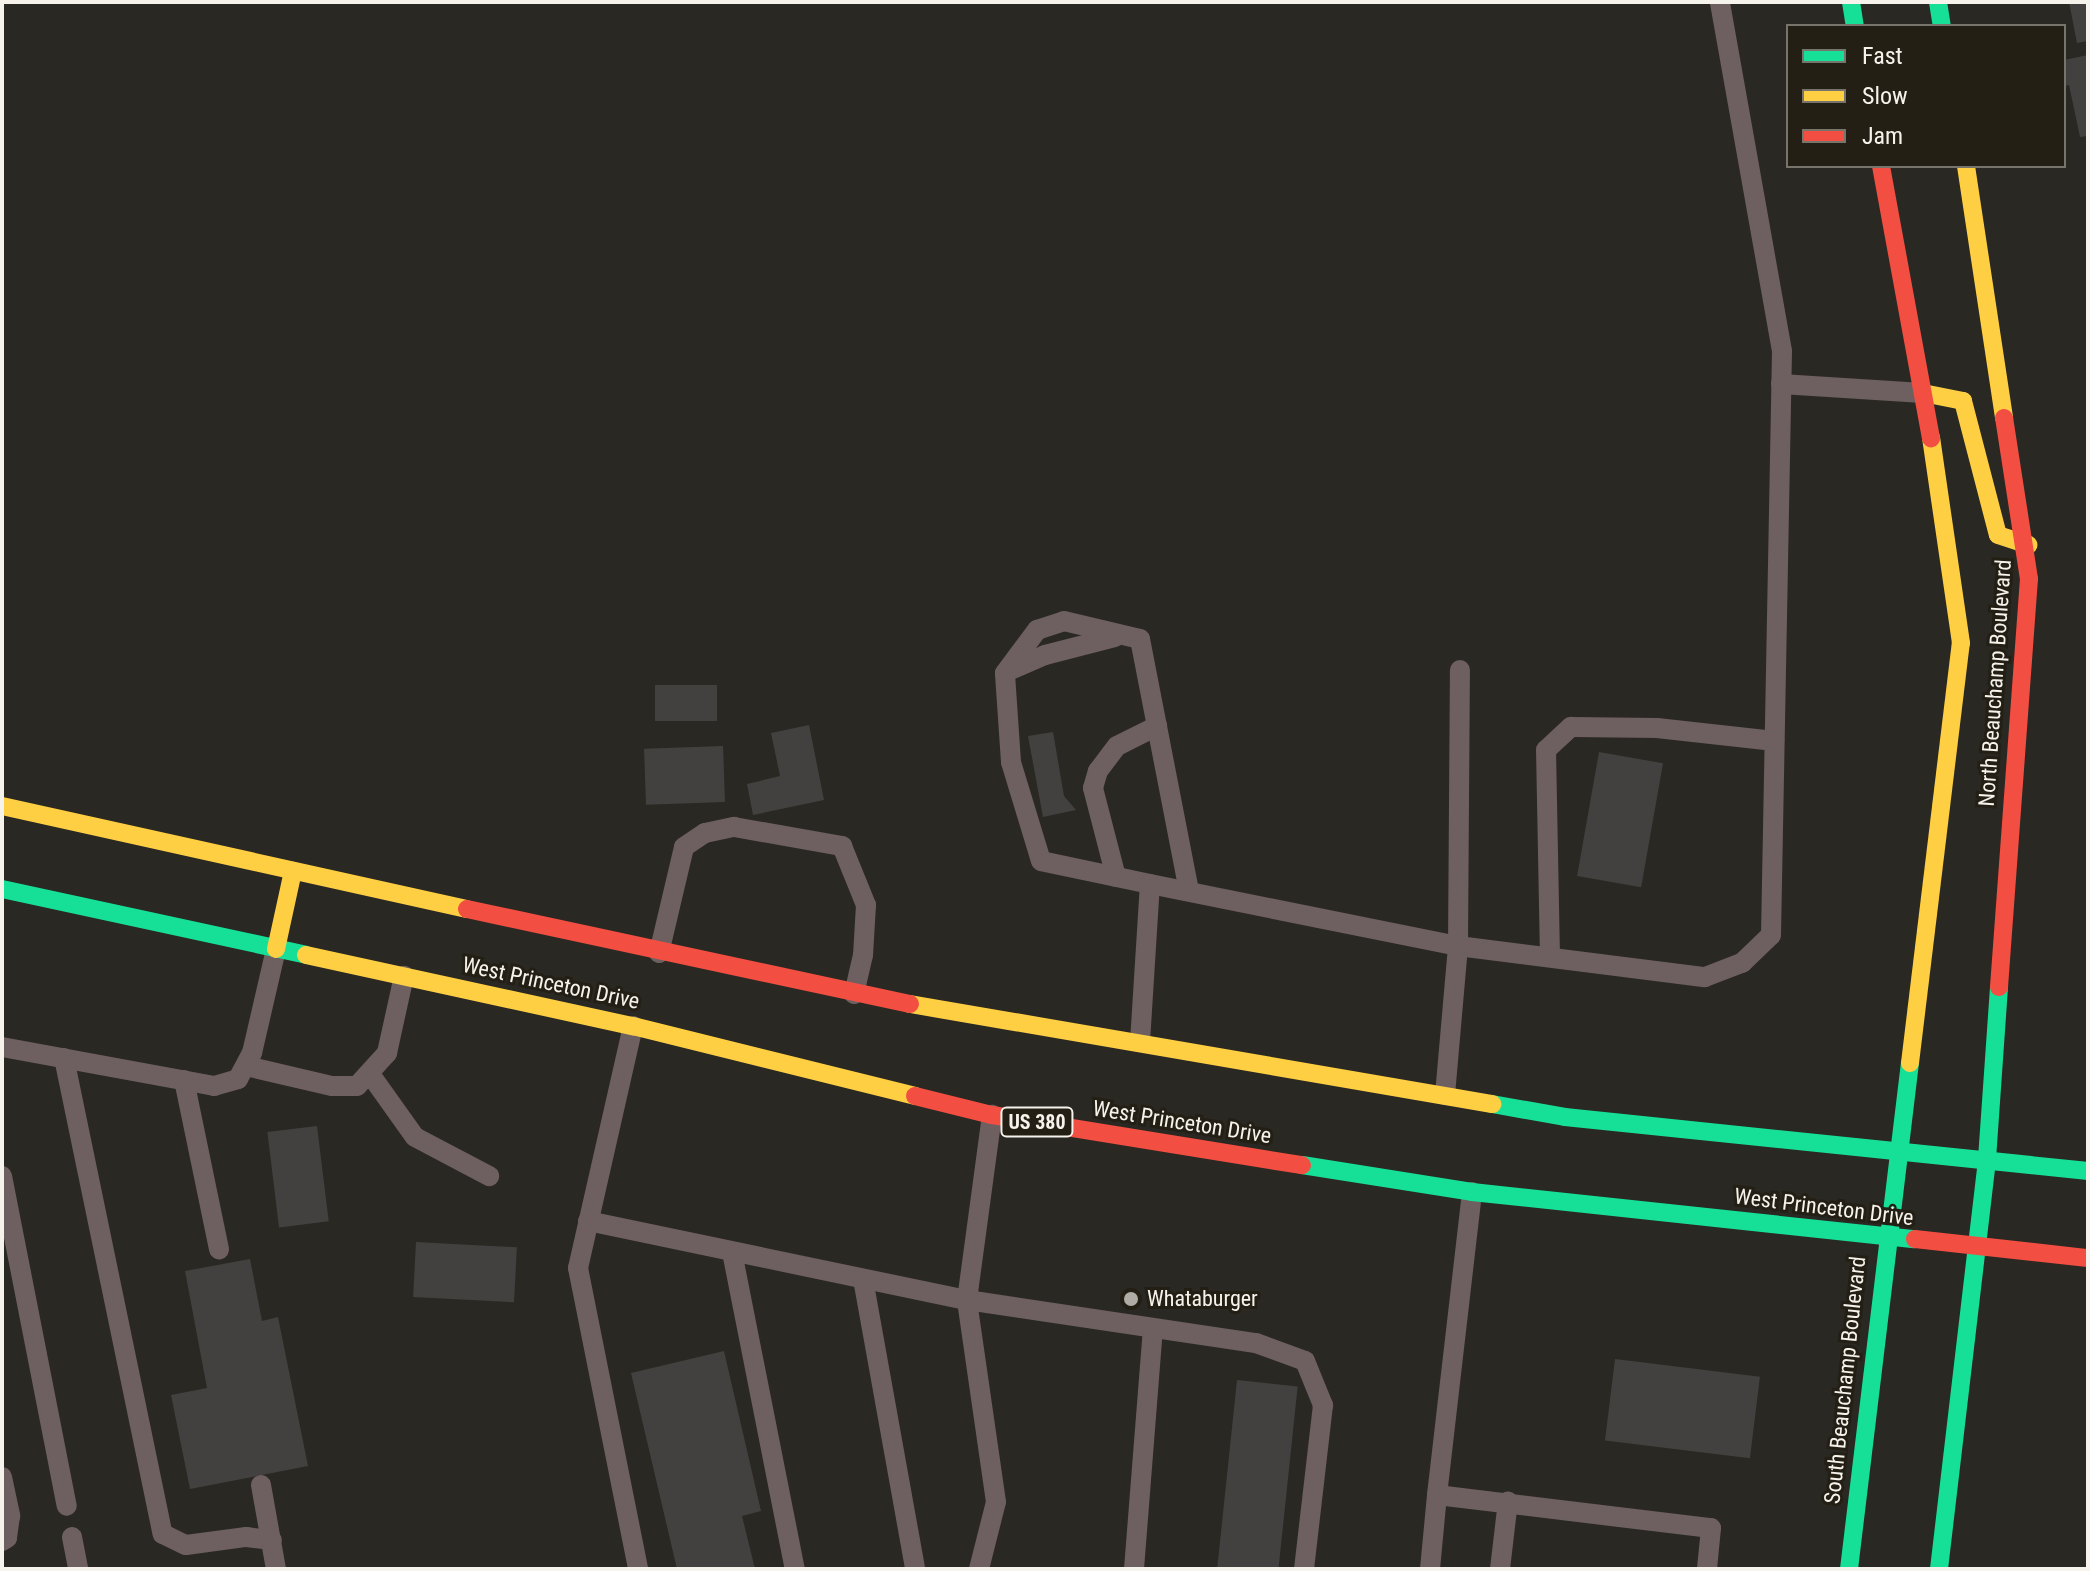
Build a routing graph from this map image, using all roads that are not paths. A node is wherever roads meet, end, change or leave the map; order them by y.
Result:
1 (1720, 2) edge
2 (1851, 2) edge
3 (1938, 2) edge
4 (1855, 24) edge
5 (1942, 24) edge
6 (1881, 168) edge
7 (1966, 168) edge
8 (1781, 384) junction
9 (1923, 393) junction
10 (2028, 545) junction
11 (1115, 637) junction
12 (1460, 670) dead end
13 (1005, 673) junction
14 (1157, 726) junction
15 (1774, 741) junction
16 (2, 806) edge
17 (293, 871) junction
18 (1116, 877) junction
19 (1150, 884) junction
20 (2, 889) edge
21 (1189, 891) junction
22 (1458, 946) junction
23 (276, 949) junction
24 (659, 953) junction
25 (1550, 957) junction
26 (404, 976) junction
27 (854, 994) junction
28 (633, 1026) junction
29 (1140, 1042) junction
30 (2, 1047) edge
31 (64, 1058) junction
32 (246, 1066) junction
33 (370, 1074) junction
34 (184, 1080) junction
35 (1445, 1095) junction
36 (992, 1115) junction
37 (1896, 1149) junction
38 (1987, 1159) junction
39 (2088, 1171) edge
40 (2, 1176) edge
41 (489, 1176) dead end
42 (1472, 1192) junction
43 (588, 1221) junction
44 (1885, 1239) junction
45 (1974, 1248) junction
46 (219, 1249) dead end
47 (732, 1252) junction
48 (2088, 1258) edge
49 (863, 1279) junction
50 (967, 1300) junction
51 (1153, 1330) junction
52 (2, 1477) edge
53 (261, 1485) dead end
54 (1437, 1495) junction
55 (1508, 1501) junction
56 (67, 1506) dead end
57 (72, 1537) dead end
58 (272, 1540) junction
59 (2, 1541) edge
60 (78, 1569) edge
61 (276, 1569) edge
62 (638, 1569) edge
63 (795, 1569) edge
64 (915, 1569) edge
65 (979, 1569) edge
66 (1134, 1569) edge
67 (1304, 1569) edge
68 (1430, 1569) edge
69 (1500, 1569) edge
70 (1707, 1569) edge
71 (1849, 1569) edge
72 (1939, 1569) edge

1 - 8 lane
2 - 4 main road
3 - 5 main road
6 - 9 main road, North Beauchamp Boulevard
7 - 10 main road, North Beauchamp Boulevard
8 - 9 lane
8 - 15 lane
9 - 10 main road
9 - 37 main road, North Beauchamp Boulevard
10 - 38 main road, North Beauchamp Boulevard
11 - 13 lane
11 - 13 lane
11 - 14 lane
12 - 22 lane
13 - 18 lane
14 - 18 lane
14 - 21 lane
15 - 25 lane
15 - 25 lane
16 - 17 main road
17 - 23 main road
17 - 24 main road
18 - 19 lane
19 - 21 lane
19 - 29 lane
20 - 23 main road, West Princeton Drive / US 380
21 - 22 lane
22 - 25 lane
22 - 35 lane
23 - 26 main road, West Princeton Drive / US 380
23 - 32 lane
24 - 27 main road
24 - 27 lane
26 - 28 main road, West Princeton Drive / US 380
26 - 33 lane
27 - 29 main road
28 - 36 main road, West Princeton Drive / US 380
28 - 43 lane
29 - 35 main road
30 - 31 lane
31 - 34 lane
31 - 58 lane
32 - 33 lane
32 - 34 lane
33 - 41 lane
34 - 46 lane
35 - 37 main road
36 - 42 main road, West Princeton Drive / US 380
36 - 50 lane
37 - 38 main road
37 - 44 main road, South Beauchamp Boulevard
38 - 39 main road
38 - 45 main road
40 - 56 lane
42 - 44 main road, West Princeton Drive / US 380
42 - 54 lane
43 - 47 lane
43 - 62 lane
44 - 45 main road, West Princeton Drive / US 380
44 - 71 main road, South Beauchamp Boulevard
45 - 48 main road, West Princeton Drive / US 380
45 - 72 main road
47 - 49 lane
47 - 63 lane
49 - 50 lane
49 - 64 lane
50 - 51 lane
50 - 65 lane
51 - 66 lane
51 - 67 lane
52 - 59 lane
53 - 58 lane
54 - 55 lane
54 - 68 lane
55 - 69 lane
55 - 70 lane
57 - 60 lane
58 - 61 lane

